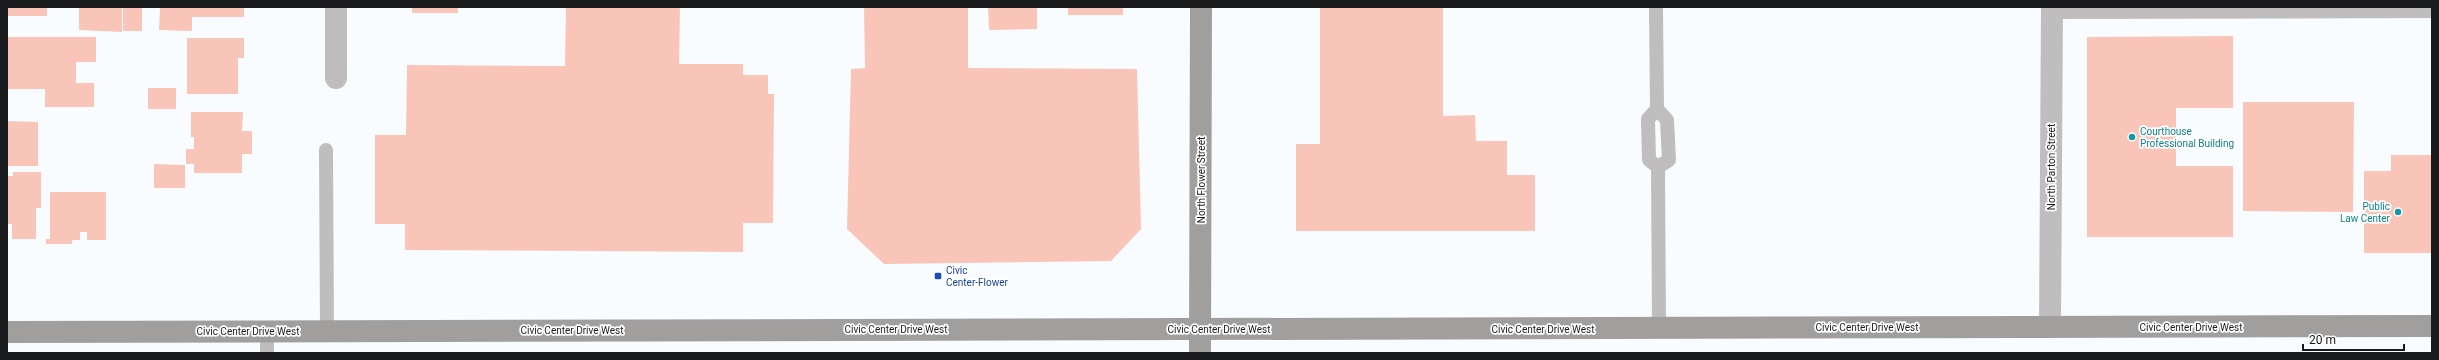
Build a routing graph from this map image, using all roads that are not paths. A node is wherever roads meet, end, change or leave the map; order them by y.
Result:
1 (336, 7) edge
2 (1201, 7) edge
3 (1656, 7) edge
4 (2300, 9) edge
5 (2052, 10) edge
6 (2432, 11) edge
7 (336, 78) dead end
8 (1658, 109) junction
9 (326, 150) dead end
10 (1658, 167) junction
11 (2432, 326) edge
12 (2050, 327) junction
13 (1659, 328) junction
14 (1200, 329) junction
15 (267, 331) junction
16 (328, 331) junction
17 (7, 332) edge
18 (267, 353) edge
19 (1200, 353) edge

1 - 7 street
2 - 14 main road, North Flower Street
3 - 8 lane
4 - 5 lane
4 - 6 lane
5 - 12 street, North Parton Street
8 - 10 lane
8 - 10 lane
9 - 16 lane
10 - 13 lane
11 - 12 main road, Civic Center Drive West
12 - 13 main road, Civic Center Drive West
13 - 14 main road, Civic Center Drive West
14 - 16 main road, Civic Center Drive West
14 - 19 main road, North Flower Street
15 - 16 main road, Civic Center Drive West
15 - 17 main road, Civic Center Drive West
15 - 18 lane

